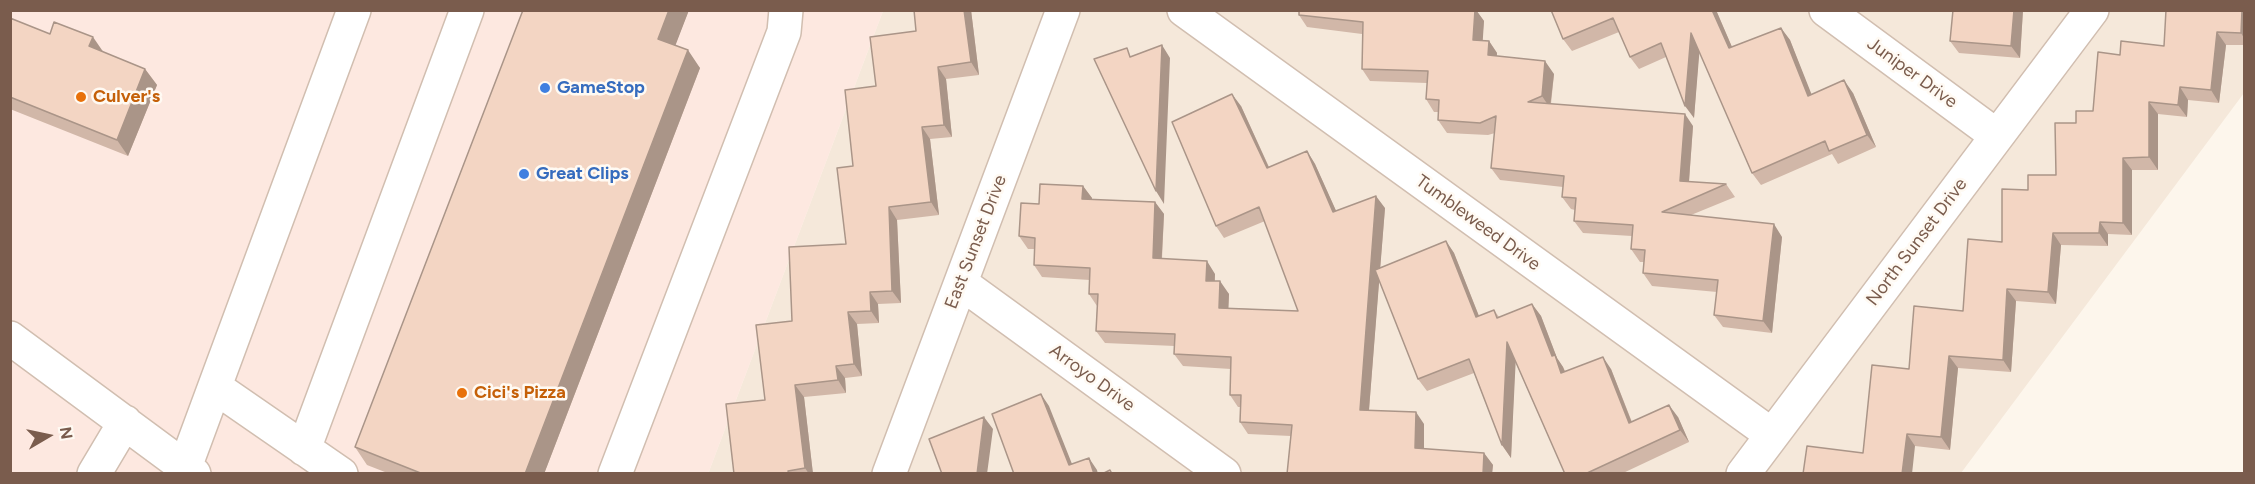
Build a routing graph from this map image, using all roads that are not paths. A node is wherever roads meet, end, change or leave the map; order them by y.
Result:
1 (354, 10) edge
2 (467, 10) edge
3 (786, 10) edge
4 (1063, 10) edge
5 (1184, 10) edge
6 (1827, 10) edge
7 (2092, 10) edge
8 (1997, 136) junction
9 (961, 283) junction
10 (10, 338) edge
11 (215, 387) junction
12 (125, 422) junction
13 (1772, 435) junction
14 (304, 448) junction
15 (189, 470) edge
16 (94, 474) edge
17 (340, 474) edge
18 (615, 474) edge
19 (889, 474) edge
20 (1224, 474) edge
21 (1743, 474) edge

1 - 11 street
2 - 14 street
3 - 18 street
4 - 9 street, East Sunset Drive
5 - 13 street, Tumbleweed Drive
6 - 8 street, Juniper Drive
7 - 8 street, North Sunset Drive
8 - 13 street, North Sunset Drive
9 - 19 street, East Sunset Drive
9 - 20 street, Arroyo Drive
10 - 12 street
11 - 14 street
11 - 15 street
12 - 15 street
12 - 16 street
13 - 21 street, North Sunset Drive
14 - 17 street

